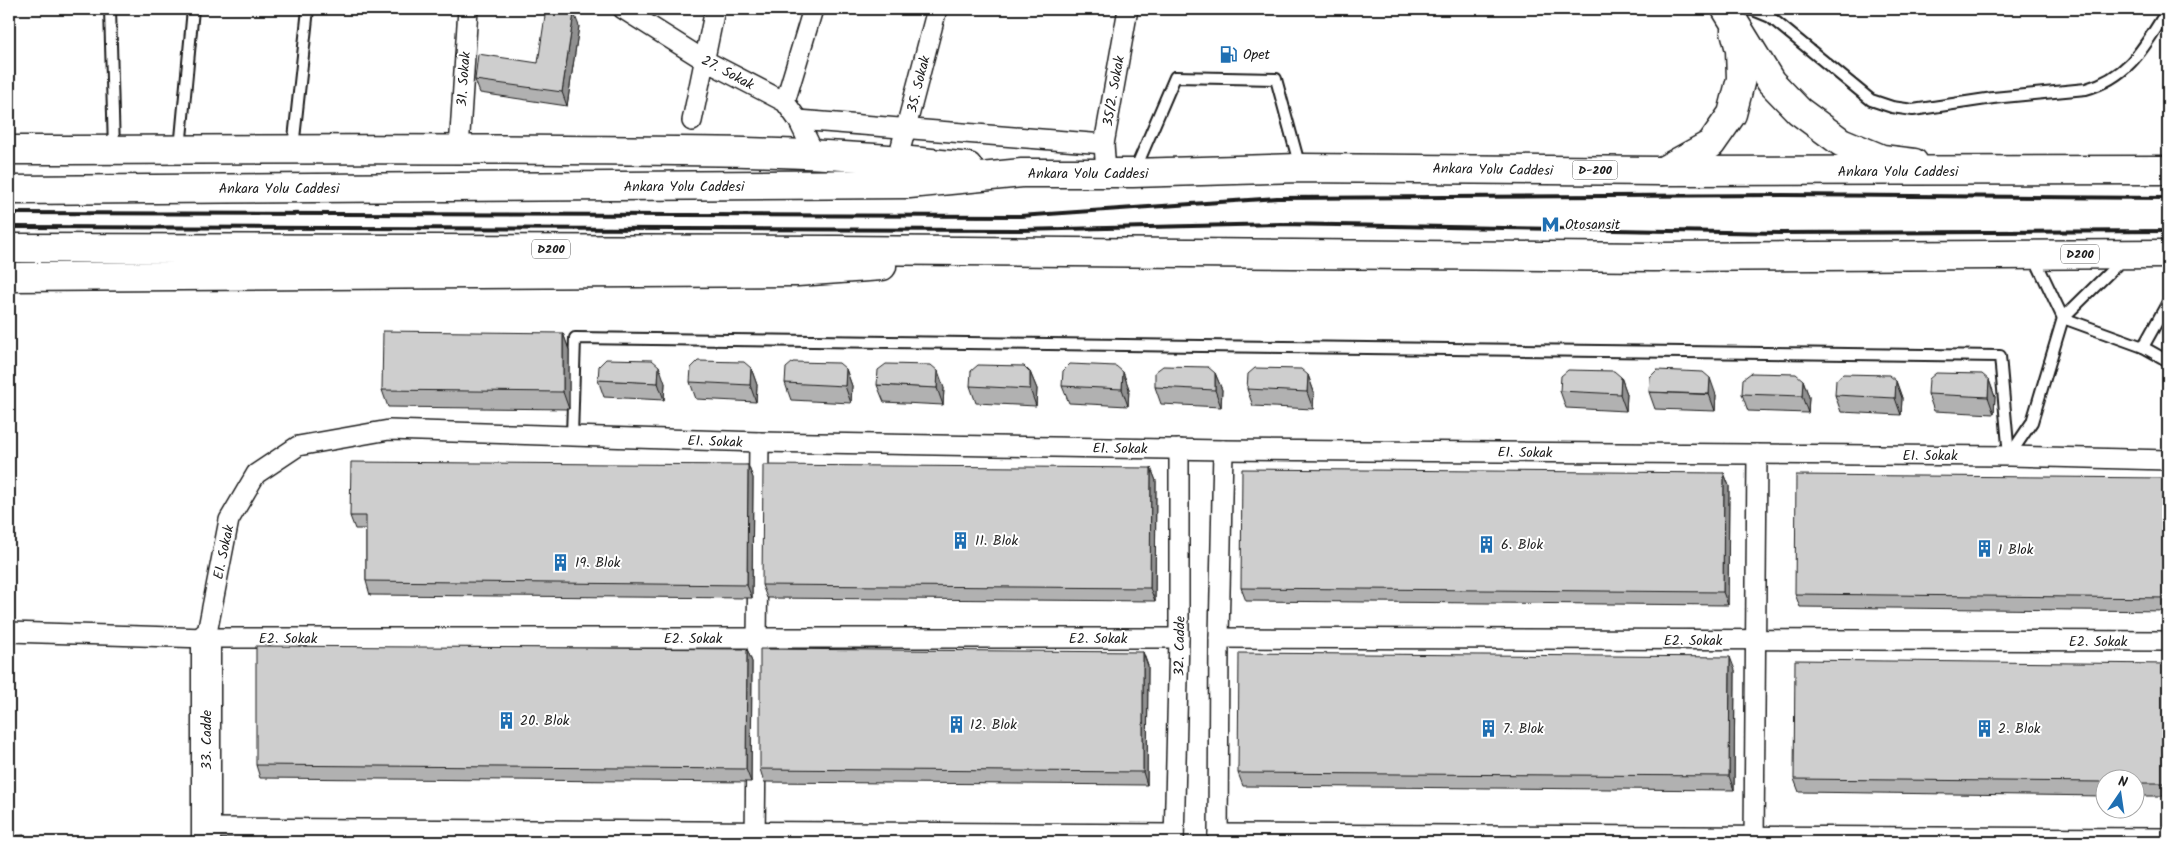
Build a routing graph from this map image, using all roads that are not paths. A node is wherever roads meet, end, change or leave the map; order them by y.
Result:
1 (110, 9) edge
2 (193, 9) edge
3 (308, 9) edge
4 (468, 9) edge
5 (623, 9) edge
6 (715, 9) edge
7 (812, 9) edge
8 (937, 9) edge
9 (1128, 9) edge
10 (2168, 9) edge
11 (1733, 12) edge
12 (704, 60) junction
13 (785, 102) junction
14 (798, 120) junction
15 (692, 121) dead end
16 (907, 130) junction
17 (1104, 144) junction
18 (293, 149) junction
19 (459, 149) junction
20 (9, 150) edge
21 (114, 150) junction
22 (180, 150) junction
23 (814, 153) junction
24 (898, 158) junction
25 (1300, 168) junction
26 (2168, 170) edge
27 (1662, 171) junction
28 (1986, 171) junction
29 (1022, 173) junction
30 (1106, 173) junction
31 (1133, 173) junction
32 (9, 190) edge
33 (9, 248) edge
34 (1093, 252) junction
35 (2032, 254) junction
36 (2128, 254) junction
37 (2168, 254) edge
38 (9, 277) edge
39 (2168, 302) edge
40 (2063, 318) junction
41 (2143, 347) junction
42 (2168, 361) edge
43 (572, 436) junction
44 (759, 442) junction
45 (1179, 449) junction
46 (1223, 450) junction
47 (1757, 454) junction
48 (2009, 456) junction
49 (2168, 460) edge
50 (9, 632) edge
51 (206, 638) junction
52 (757, 638) junction
53 (1179, 638) junction
54 (1219, 638) junction
55 (1756, 640) junction
56 (2168, 641) edge
57 (206, 835) edge
58 (755, 837) edge
59 (1174, 838) edge
60 (1218, 838) edge
61 (2168, 838) edge
62 (1754, 839) edge

1 - 21 lane
2 - 22 lane
3 - 18 lane
4 - 19 street, 31. Sokak
5 - 12 street, 27. Sokak
6 - 12 street
7 - 13 street
8 - 16 street, 35. Sokak
9 - 17 street, 35/2. Sokak
10 - 11 lane
11 - 27 main road
11 - 28 main road
12 - 13 street, 27. Sokak
12 - 15 street
13 - 14 street, 27. Sokak
14 - 16 street
14 - 23 street, 27. Sokak
16 - 17 street
16 - 24 street, 35. Sokak
17 - 30 street, 35/2. Sokak
18 - 19 main road
18 - 22 main road
19 - 23 main road
20 - 21 main road
21 - 22 main road
23 - 24 main road
24 - 29 main road
25 - 27 main road, Ankara Yolu Caddesi / D-200
25 - 31 main road, Ankara Yolu Caddesi / D-200
25 - 31 lane
26 - 28 main road, Ankara Yolu Caddesi / D-200
27 - 28 main road, Ankara Yolu Caddesi / D-200
29 - 30 main road, Ankara Yolu Caddesi / D-200
29 - 32 main road, Ankara Yolu Caddesi
30 - 31 main road, Ankara Yolu Caddesi / D-200
33 - 34 main road, D200
34 - 35 main road
34 - 38 main road
35 - 36 main road, D200
35 - 40 lane
36 - 37 main road, D200
36 - 40 lane
39 - 41 lane
40 - 41 lane
40 - 48 lane
41 - 42 lane
43 - 44 street, E1. Sokak
43 - 48 lane
43 - 51 street, E1. Sokak
44 - 45 street, E1. Sokak
44 - 52 street
45 - 46 street, E1. Sokak
45 - 53 street, 32. Cadde
46 - 47 street, E1. Sokak
46 - 54 street
47 - 48 street, E1. Sokak
47 - 55 street
48 - 49 street, E1. Sokak
50 - 51 street, E2. Sokak
51 - 52 street, E2. Sokak
51 - 57 main road, 33. Cadde
52 - 53 street, E2. Sokak
52 - 58 street
53 - 59 street, 32. Cadde
54 - 55 street, E2. Sokak
54 - 60 street
55 - 56 street, E2. Sokak
55 - 62 street
57 - 58 street
58 - 59 street
60 - 62 street
61 - 62 street

